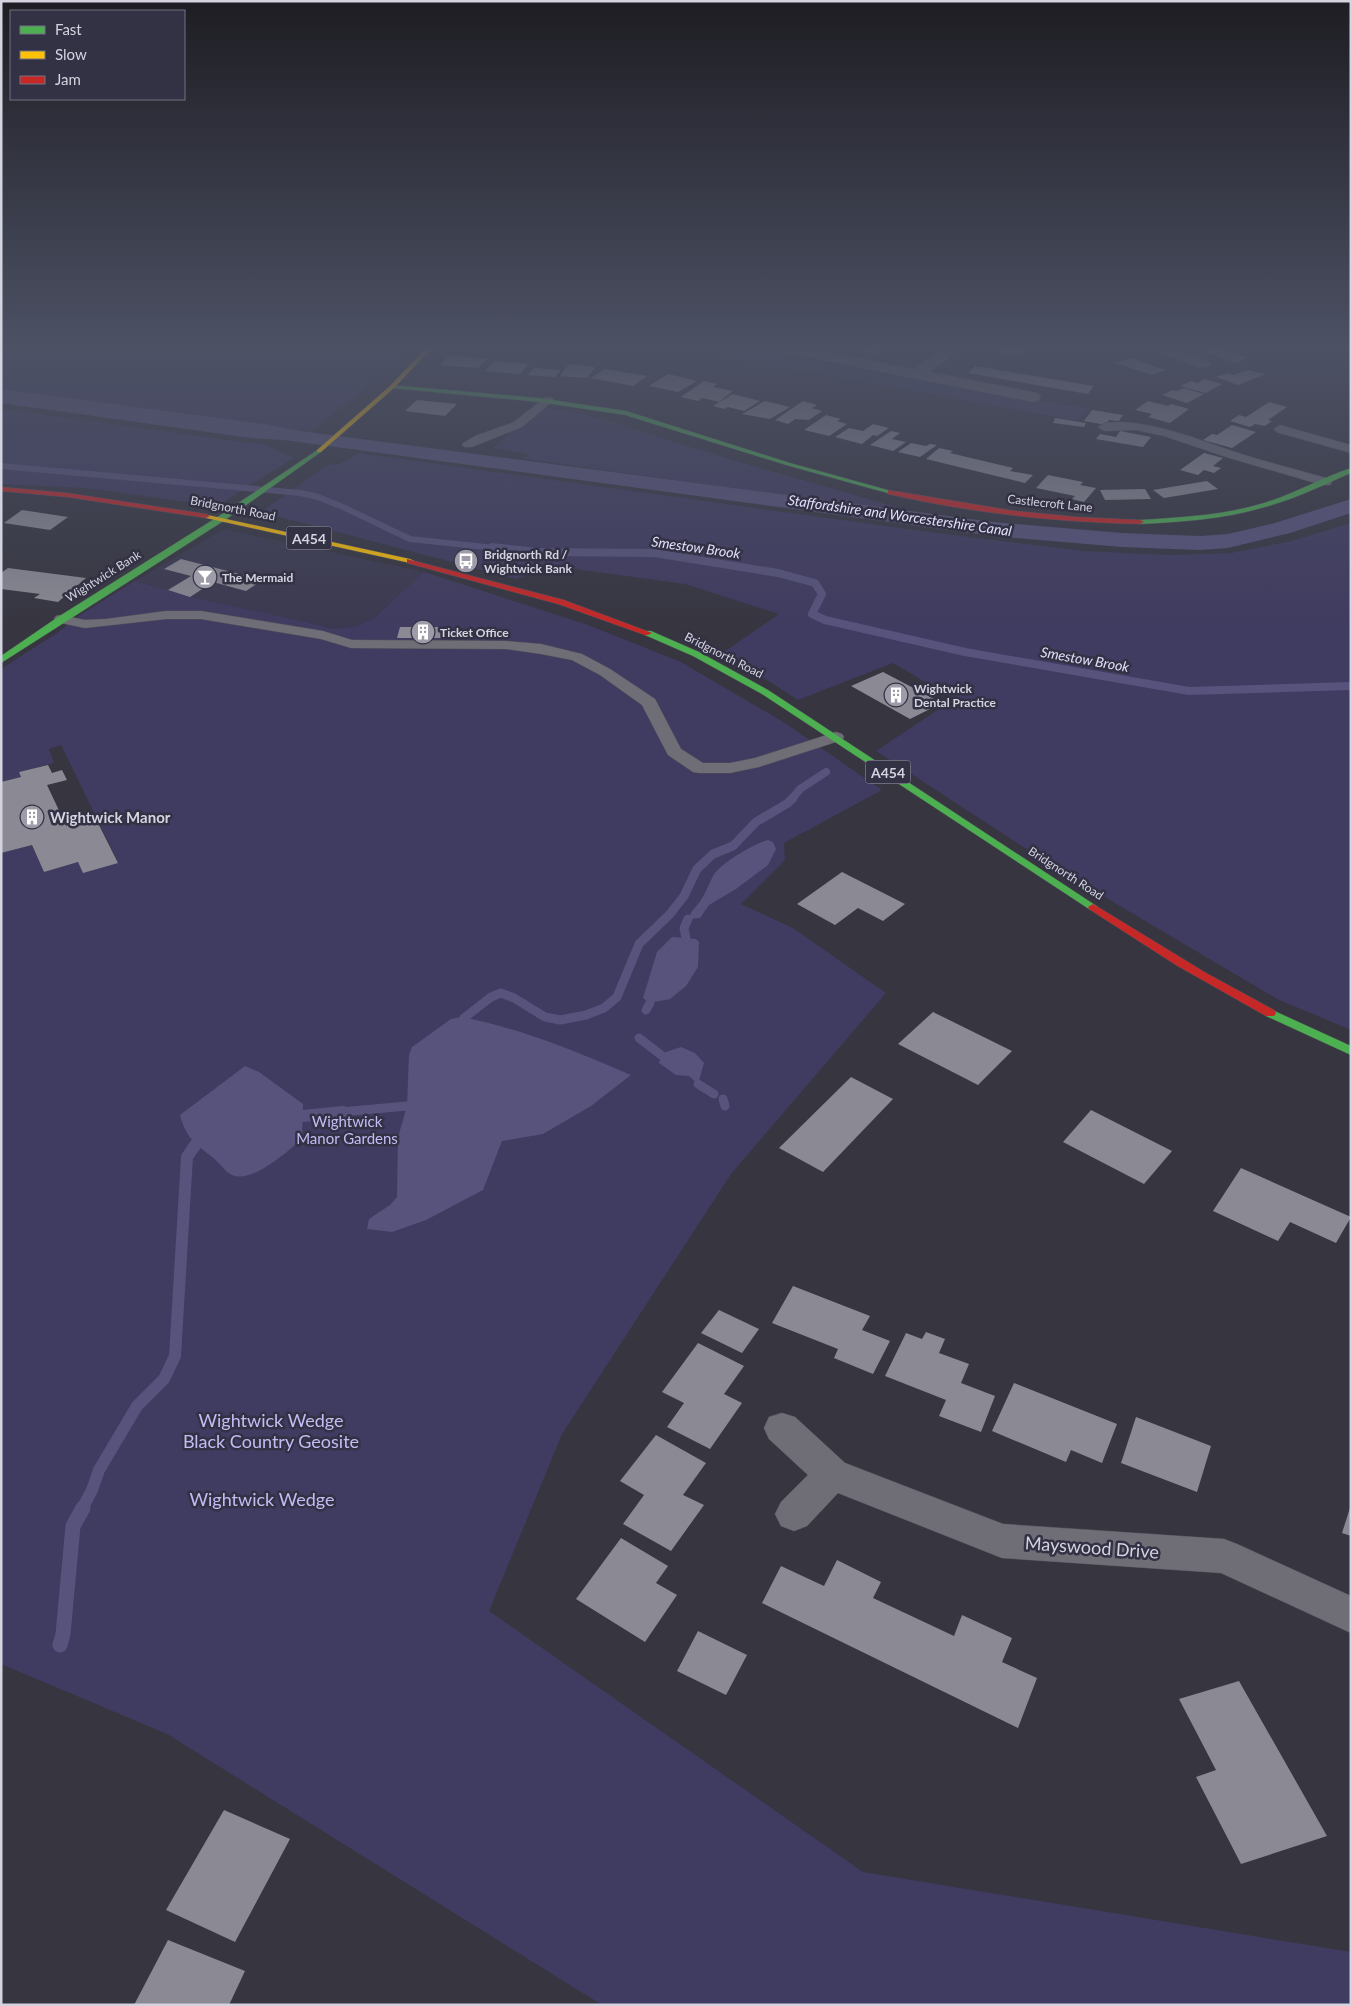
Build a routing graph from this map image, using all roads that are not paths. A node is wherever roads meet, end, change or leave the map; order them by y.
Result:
1 (329, 443) edge
2 (722, 443) edge
3 (1198, 443) edge
4 (1328, 443) edge
5 (1351, 449) edge
6 (1351, 470) edge
7 (1326, 482) junction
8 (1, 489) edge
9 (222, 518) junction
10 (61, 619) junction
11 (1, 660) edge
12 (836, 738) junction
13 (1351, 1051) edge
14 (782, 1428) dead end
15 (832, 1474) junction
16 (794, 1514) dead end
17 (1351, 1616) edge

1 - 9 main road, Wightwick Bank
2 - 7 main road, Castlecroft Lane
3 - 7 lane
4 - 5 lane
6 - 7 main road, Castlecroft Lane
8 - 9 main road, Bridgnorth Road / A454
9 - 10 main road, Wightwick Bank
9 - 12 main road, Bridgnorth Road / A454
10 - 11 main road, Wightwick Bank
10 - 12 lane
12 - 13 main road, Bridgnorth Road / A454
14 - 15 street, Mayswood Drive
15 - 16 street
15 - 17 street, Mayswood Drive

